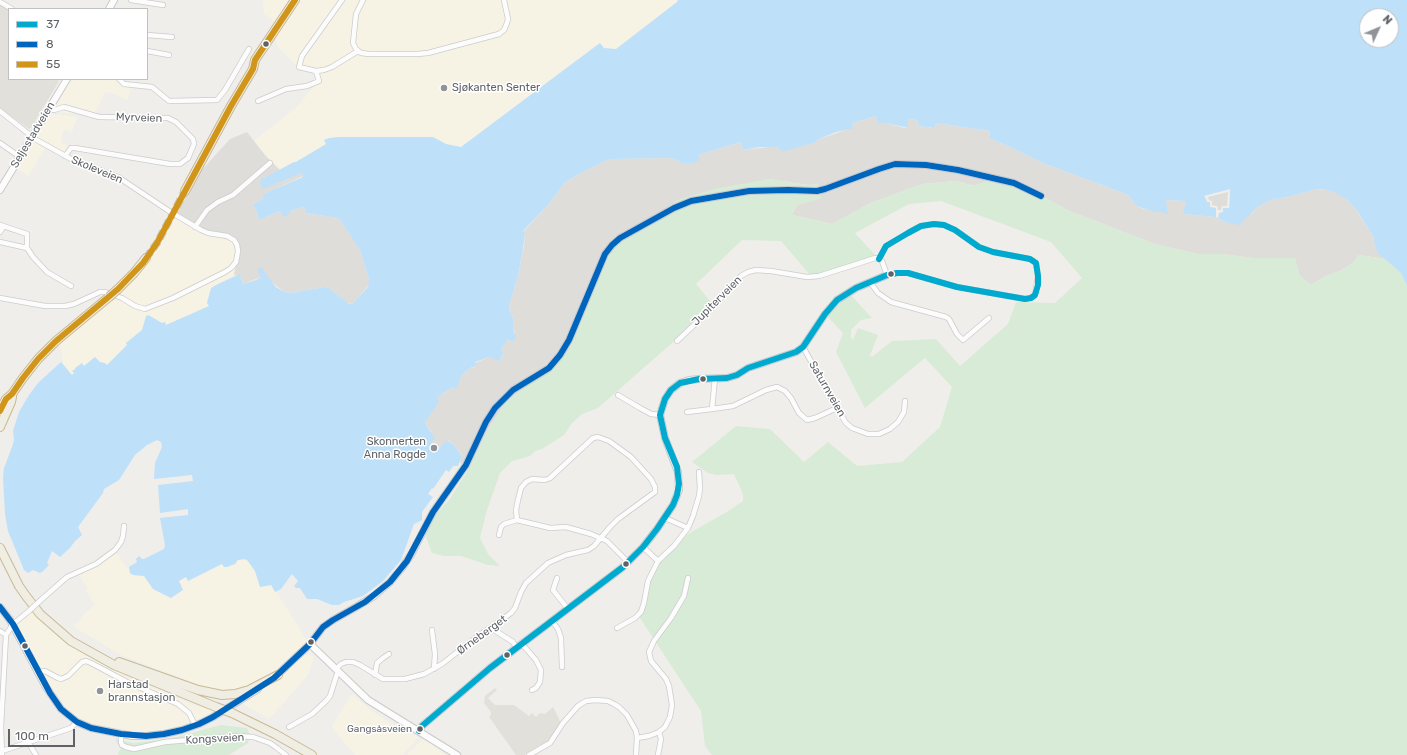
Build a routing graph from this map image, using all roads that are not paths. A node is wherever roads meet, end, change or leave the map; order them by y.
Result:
1 (131, 0) edge
2 (295, 0) edge
3 (302, 0) edge
4 (342, 0) edge
5 (363, 0) edge
6 (504, 0) edge
7 (0, 2) edge
8 (163, 5) dead end
9 (10, 8) edge
10 (148, 35) edge
11 (172, 37) dead end
12 (249, 49) dead end
13 (148, 51) edge
14 (358, 51) junction
15 (169, 55) dead end
16 (253, 69) junction
17 (316, 71) junction
18 (66, 80) edge
19 (120, 80) edge
20 (258, 102) dead end
21 (49, 109) junction
22 (0, 111) edge
23 (32, 136) junction
24 (0, 143) edge
25 (65, 156) junction
26 (20, 157) junction
27 (270, 163) dead end
28 (0, 190) edge
29 (185, 191) tunnel mouth
30 (1041, 196) dead end
31 (2, 226) edge
32 (195, 227) junction
33 (0, 232) edge
34 (0, 242) edge
35 (27, 248) junction
36 (146, 258) tunnel mouth
37 (879, 259) junction
38 (887, 275) junction
39 (870, 282) junction
40 (71, 286) dead end
41 (115, 294) junction
42 (0, 298) edge
43 (989, 318) dead end
44 (677, 341) dead end
45 (803, 347) junction
46 (715, 378) junction
47 (12, 394) junction
48 (618, 395) dead end
49 (905, 401) dead end
50 (836, 408) junction
51 (712, 409) junction
52 (0, 411) edge
53 (687, 412) dead end
54 (660, 415) junction
55 (0, 427) edge
56 (699, 472) dead end
57 (666, 518) junction
58 (517, 520) junction
59 (124, 526) dead end
60 (688, 528) junction
61 (499, 535) dead end
62 (601, 538) junction
63 (643, 547) junction
64 (0, 548) edge
65 (658, 561) junction
66 (628, 562) junction
67 (557, 578) dead end
68 (688, 578) dead end
69 (0, 608) edge
70 (568, 609) junction
71 (552, 621) junction
72 (13, 624) junction
73 (491, 628) junction
74 (617, 628) dead end
75 (432, 630) dead end
76 (0, 631) edge
77 (6, 635) junction
78 (310, 644) junction
79 (519, 645) junction
80 (83, 648) junction
81 (389, 654) dead end
82 (562, 667) dead end
83 (434, 669) junction
84 (338, 670) junction
85 (39, 672) junction
86 (278, 674) junction
87 (375, 675) junction
88 (2, 688) edge
89 (532, 690) dead end
90 (77, 722) junction
91 (0, 726) edge
92 (195, 726) junction
93 (289, 727) dead end
94 (419, 731) junction
95 (659, 732) junction
96 (121, 734) junction
97 (637, 738) junction
98 (28, 742) junction
99 (2, 753) edge
100 (36, 755) edge
101 (286, 755) edge
102 (312, 755) edge
103 (458, 755) edge
104 (529, 755) edge
105 (636, 755) edge
106 (658, 755) edge

1 - 8 street
2 - 16 highway
3 - 16 highway
4 - 17 street
5 - 14 street
6 - 14 street
7 - 9 street
10 - 11 street
12 - 19 street
13 - 15 street
14 - 17 street
16 - 29 highway
17 - 20 street
18 - 21 main road, Seljestadveien
21 - 23 main road, Seljestadveien
21 - 25 street, Myrveien
22 - 23 street, Skoleveien
23 - 25 street, Skoleveien
23 - 26 main road, Seljestadveien
24 - 26 street
25 - 32 street, Skoleveien
26 - 28 main road, Seljestadveien
27 - 32 street
30 - 78 main road
31 - 33 street
31 - 35 street
32 - 41 street, Skoleveien
34 - 35 street
35 - 40 street
36 - 41 highway
37 - 38 street
37 - 38 street
37 - 44 street, Jupiterveien
38 - 39 main road
39 - 43 street
39 - 45 main road
41 - 42 street
41 - 47 highway
45 - 46 main road
45 - 50 street, Saturnveien
46 - 51 street
46 - 54 main road
47 - 52 highway
47 - 55 highway
48 - 54 street
49 - 50 street, Saturnveien
50 - 51 street
51 - 53 street
54 - 57 main road
56 - 60 street
57 - 60 street
57 - 63 main road
58 - 61 street
58 - 62 street
58 - 62 street, Ørneberget
59 - 72 street, bridge
60 - 65 street
62 - 66 street
62 - 73 street, Ørneberget
63 - 65 street
63 - 66 main road
64 - 80 highway
65 - 74 street
66 - 70 main road
67 - 70 street
68 - 95 street
69 - 72 main road
70 - 71 main road
71 - 79 main road
71 - 82 street
72 - 77 street
72 - 85 main road
73 - 79 street
73 - 83 street, Ørneberget
75 - 83 street
76 - 77 street
77 - 88 street
78 - 84 main road
78 - 86 main road
79 - 89 street
79 - 94 main road
80 - 86 highway
80 - 102 highway, Kongsveien, bridge
81 - 87 street
83 - 87 street, Ørneberget
84 - 87 street, Ørneberget
84 - 93 street
84 - 94 main road
85 - 90 main road
85 - 92 street
86 - 92 main road
88 - 91 street
90 - 96 main road
90 - 98 street
91 - 99 street
92 - 96 main road
94 - 103 main road
95 - 97 street
95 - 106 street
96 - 101 street, Kongsveien
97 - 104 street
97 - 105 street
98 - 99 street
98 - 100 street

